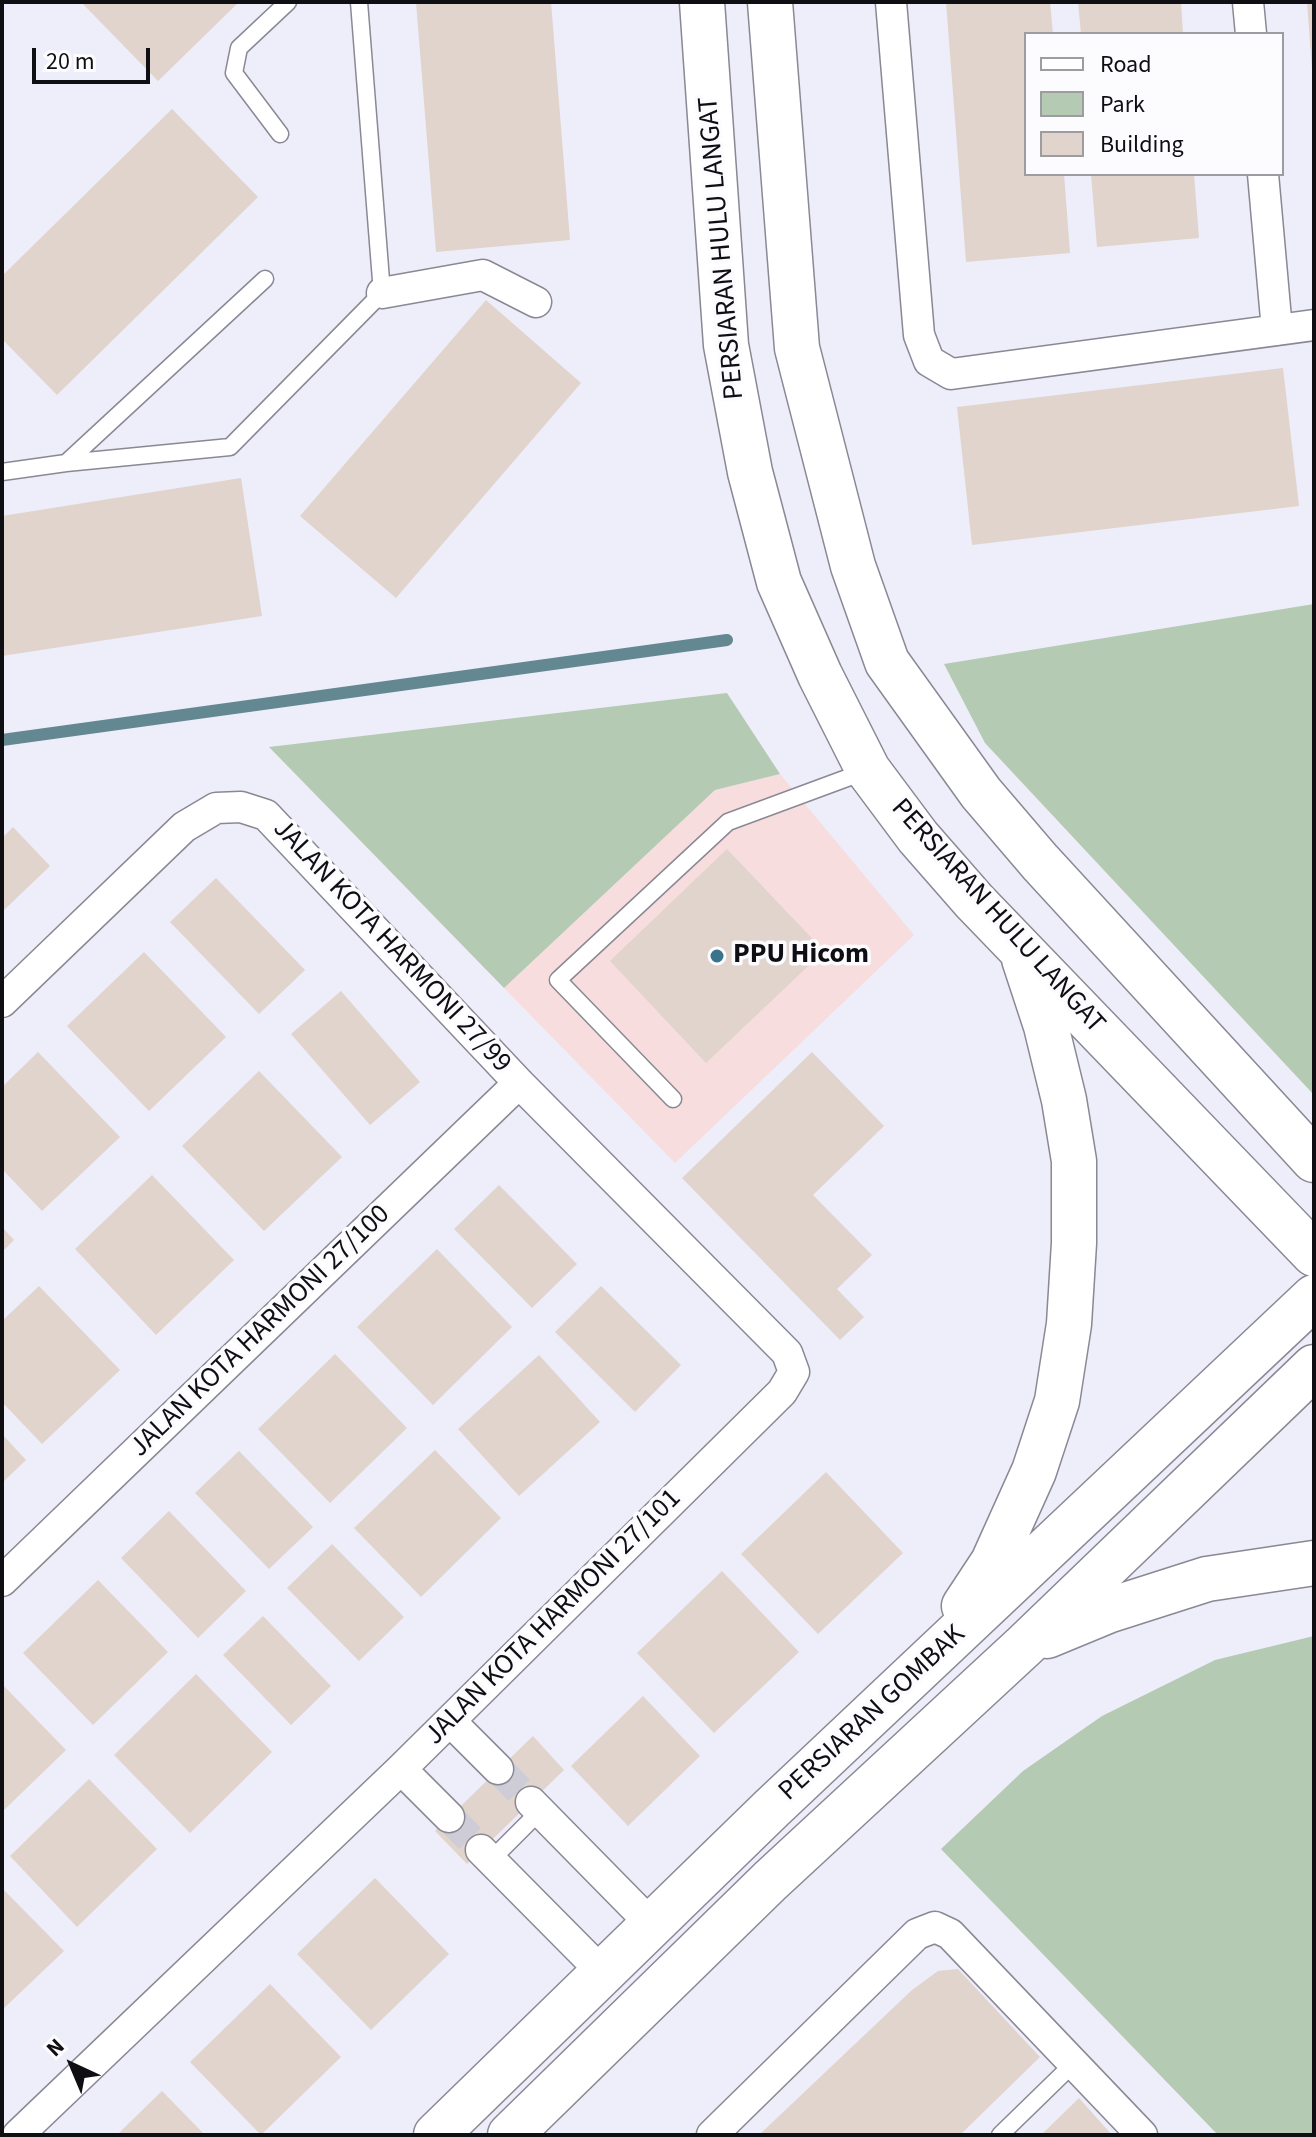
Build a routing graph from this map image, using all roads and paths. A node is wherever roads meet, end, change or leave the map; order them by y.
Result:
1 (288, 2) edge
2 (359, 2) edge
3 (702, 2) edge
4 (770, 2) edge
5 (891, 2) edge
6 (1248, 2) edge
7 (1251, 32) edge
8 (280, 134) dead end
9 (1263, 176) edge
10 (265, 279) dead end
11 (382, 293) junction
12 (536, 302) dead end
13 (1314, 325) edge
14 (1277, 330) junction
15 (66, 463) junction
16 (2, 472) edge
17 (868, 770) junction
18 (1021, 949) junction
19 (2, 1002) edge
20 (519, 1083) junction
21 (673, 1099) dead end
22 (1314, 1160) edge
23 (1314, 1254) edge
24 (1314, 1297) edge
25 (1314, 1367) edge
26 (1314, 1563) edge
27 (2, 1581) edge
28 (1024, 1646) junction
29 (925, 1664) junction
30 (450, 1721) junction
31 (401, 1769) junction
32 (498, 1769) tunnel mouth
33 (535, 1807) joint
34 (449, 1817) tunnel mouth
35 (486, 1855) joint
36 (653, 1926) junction
37 (603, 1973) junction
38 (1074, 2063) junction
39 (18, 2135) edge
40 (436, 2135) edge
41 (510, 2135) edge
42 (712, 2135) edge
43 (1000, 2135) edge
44 (1142, 2135) edge

1 - 8 lane
2 - 11 lane
3 - 17 main road, PERSIARAN HULU LANGAT
4 - 22 main road
5 - 14 street
6 - 7 street
9 - 14 street
10 - 15 lane
11 - 12 street
11 - 15 lane
13 - 14 street
15 - 16 lane
17 - 18 main road, PERSIARAN HULU LANGAT
17 - 21 lane
18 - 23 main road, PERSIARAN HULU LANGAT
18 - 29 main road
19 - 20 street, JALAN KOTA HARMONI 27/99
20 - 27 street, JALAN KOTA HARMONI 27/100
20 - 30 street, JALAN KOTA HARMONI 27/101
24 - 29 main road, PERSIARAN GOMBAK
25 - 28 main road, PERSIARAN GOMBAK
26 - 28 main road
28 - 41 main road, PERSIARAN GOMBAK
29 - 36 main road, PERSIARAN GOMBAK
30 - 31 street, JALAN KOTA HARMONI 27/101
30 - 32 street
31 - 34 street
31 - 39 street, JALAN KOTA HARMONI 27/101
33 - 35 lane
33 - 36 street
35 - 37 street
36 - 37 main road, PERSIARAN GOMBAK
37 - 40 main road, PERSIARAN GOMBAK
38 - 42 street
38 - 43 lane
38 - 44 street

